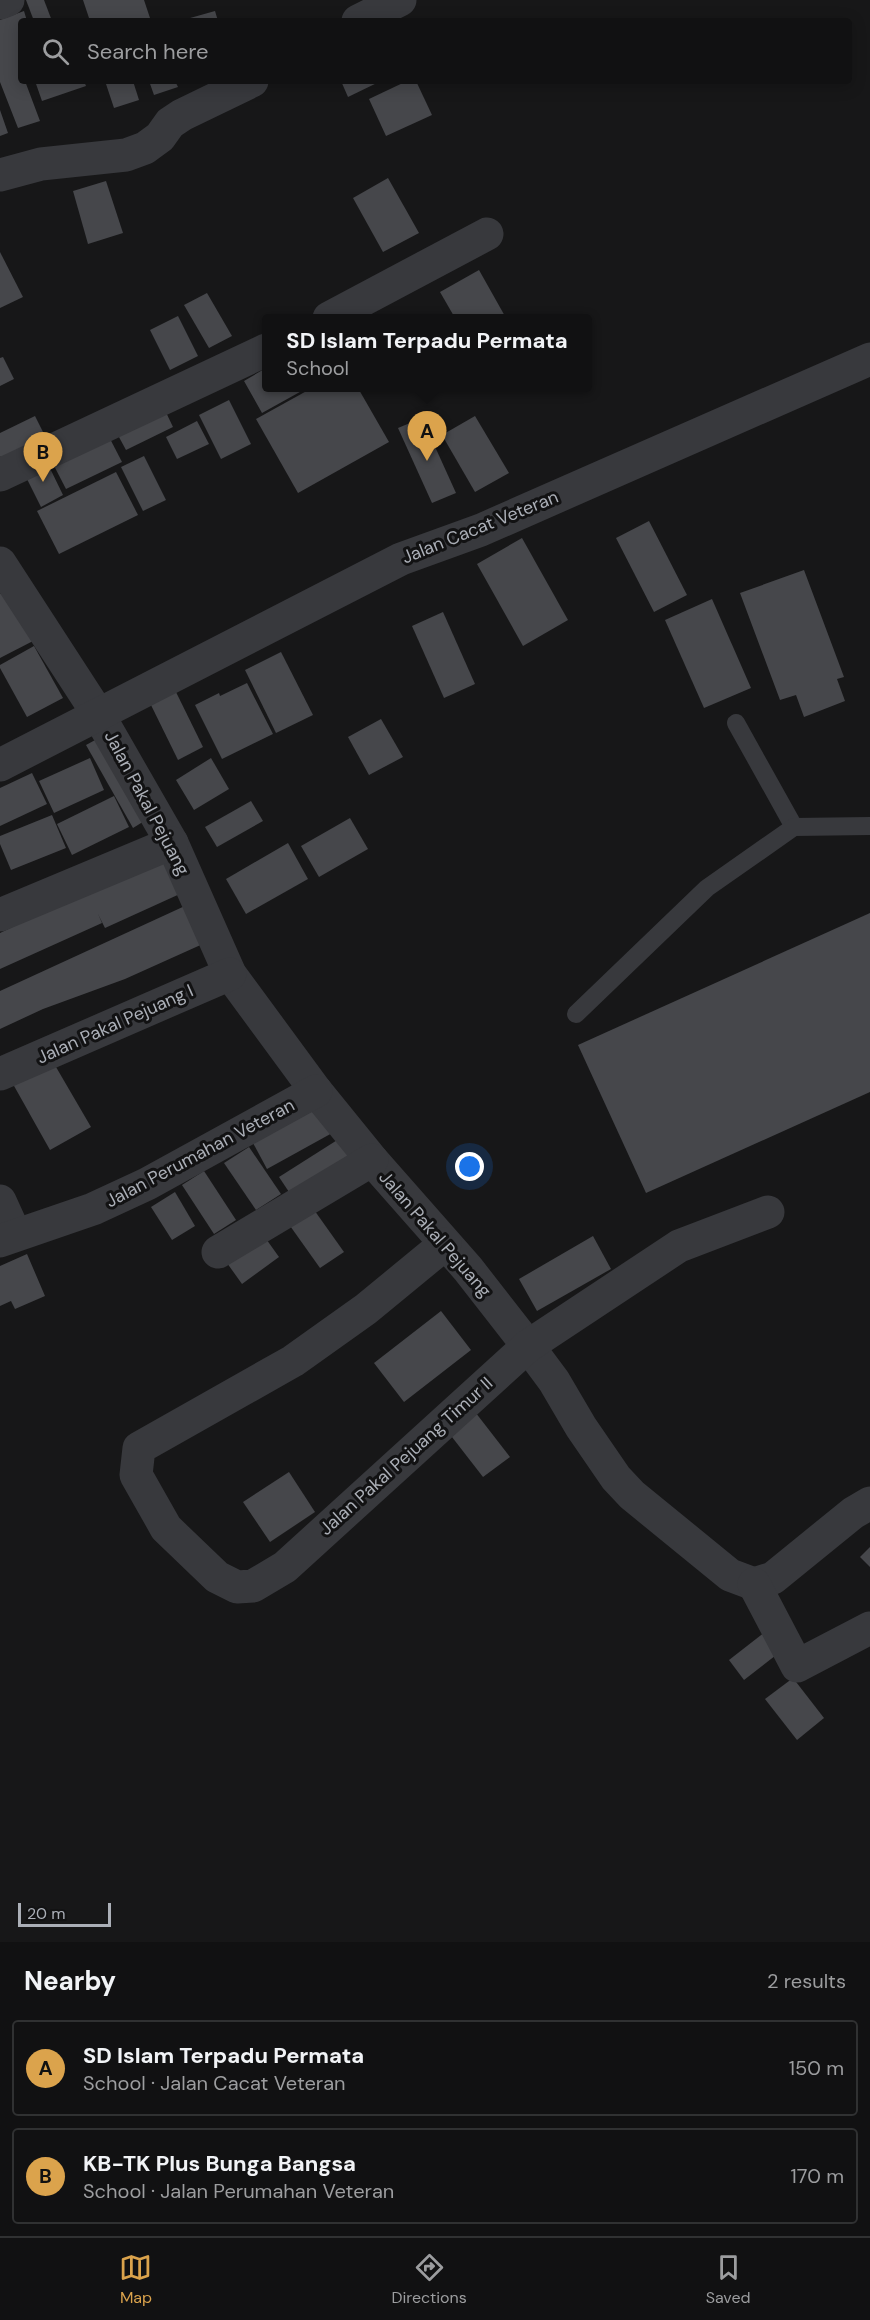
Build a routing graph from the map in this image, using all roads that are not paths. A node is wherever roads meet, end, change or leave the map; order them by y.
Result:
1 (8, 0) edge
2 (400, 0) edge
3 (0, 3) edge
4 (364, 18) edge
5 (246, 84) edge
6 (0, 175) edge
7 (487, 234) dead end
8 (337, 314) edge
9 (262, 352) edge
10 (870, 359) edge
11 (0, 475) edge
12 (0, 563) edge
13 (98, 714) junction
14 (736, 723) dead end
15 (0, 765) edge
16 (870, 826) edge
17 (794, 827) junction
18 (172, 843) junction
19 (0, 915) edge
20 (230, 974) junction
21 (576, 1014) dead end
22 (0, 1074) edge
23 (316, 1091) junction
24 (372, 1160) junction
25 (0, 1201) edge
26 (768, 1212) dead end
27 (8, 1238) edge
28 (445, 1244) junction
29 (218, 1252) dead end
30 (528, 1346) junction
31 (870, 1503) edge
32 (754, 1584) junction
33 (870, 1628) edge

1 - 3 street
2 - 4 street
5 - 6 street
7 - 8 street
9 - 11 street
10 - 13 street, Jalan Cacat Veteran
12 - 13 street
13 - 15 street
13 - 18 street, Jalan Pakal Pejuang
14 - 17 lane
16 - 17 lane
17 - 21 lane
18 - 19 street
18 - 20 street, Jalan Pakal Pejuang
20 - 22 street, Jalan Pakal Pejuang I
20 - 23 street, Jalan Pakal Pejuang
23 - 24 street, Jalan Pakal Pejuang
23 - 27 street, Jalan Perumahan Veteran
24 - 28 street, Jalan Pakal Pejuang
24 - 29 street
25 - 27 street, Jalan Perumahan Veteran
26 - 30 street, Jalan Pakal Pejuang Timur II
28 - 30 street, Jalan Pakal Pejuang
28 - 30 street, Jalan Pakal Pejuang Timur II
30 - 32 street, Jalan Pakal Pejuang
31 - 32 street
32 - 33 street

